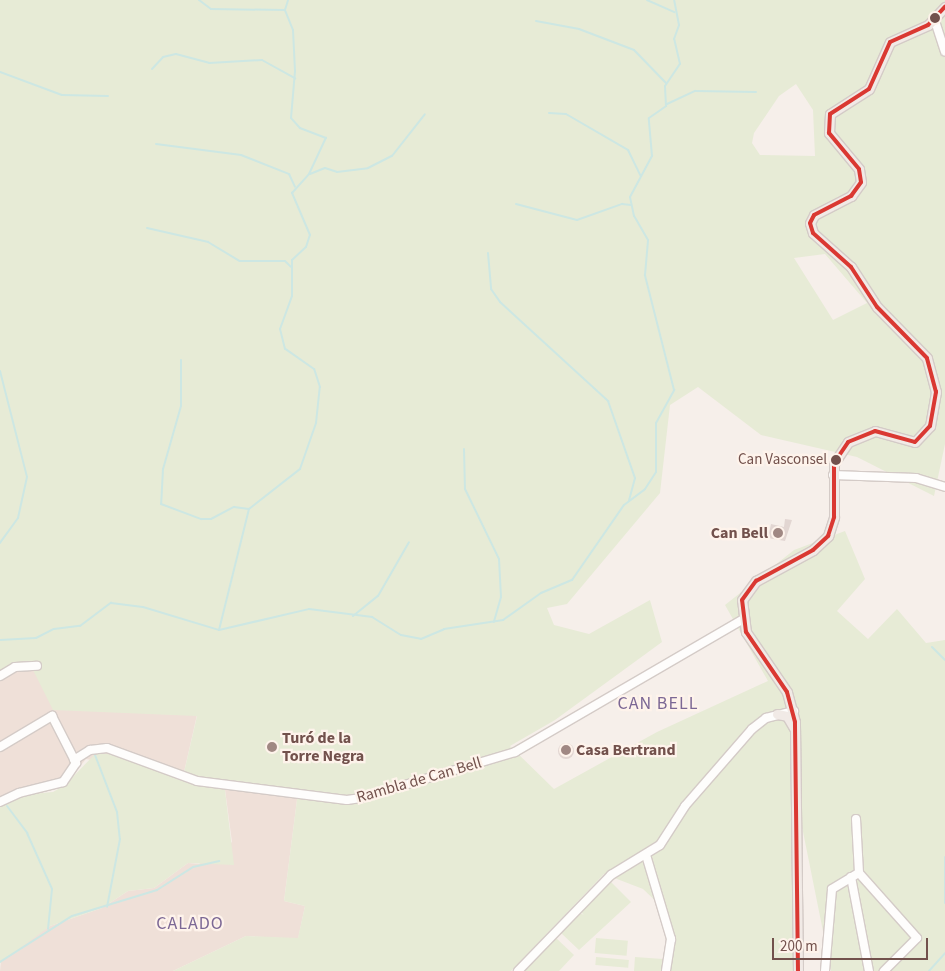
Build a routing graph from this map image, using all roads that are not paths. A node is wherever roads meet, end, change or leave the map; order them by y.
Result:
1 (945, 8) edge
2 (934, 21) junction
3 (945, 51) edge
4 (833, 475) junction
5 (945, 487) edge
6 (742, 620) junction
7 (37, 666) dead end
8 (0, 676) edge
9 (790, 707) junction
10 (776, 714) junction
11 (797, 738) junction
12 (0, 747) edge
13 (74, 760) junction
14 (0, 802) edge
15 (856, 819) dead end
16 (646, 854) junction
17 (860, 873) junction
18 (851, 877) junction
19 (518, 971) edge
20 (666, 971) edge
21 (798, 971) edge
22 (825, 971) edge
23 (869, 971) edge
24 (884, 971) edge

1 - 2 main road
2 - 3 street
2 - 4 main road
4 - 5 street
4 - 6 main road
6 - 9 main road
6 - 13 street, Rambla de Can Bell
7 - 8 street
9 - 10 main road
9 - 11 main road
10 - 11 main road
10 - 16 street
11 - 21 main road
12 - 13 street
13 - 14 street
15 - 17 street
16 - 19 street
16 - 20 street
17 - 18 street
17 - 24 street
18 - 22 street
18 - 23 street

